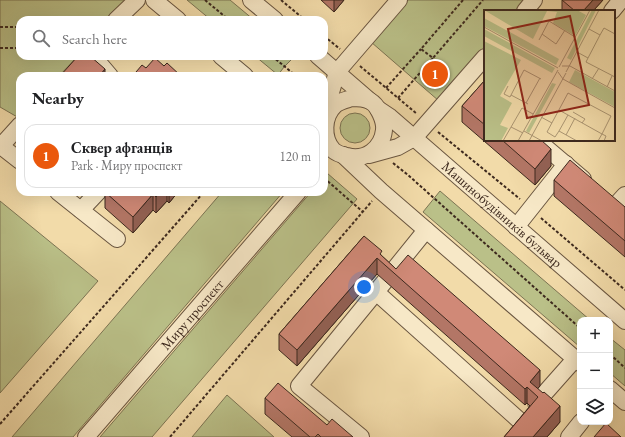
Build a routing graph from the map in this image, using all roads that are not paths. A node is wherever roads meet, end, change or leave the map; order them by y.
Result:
1 (136, 0) edge
2 (154, 0) edge
3 (251, 0) edge
4 (399, 0) edge
5 (621, 0) edge
6 (613, 10) edge
7 (120, 16) edge
8 (173, 16) edge
9 (270, 16) edge
10 (484, 58) edge
11 (96, 60) edge
12 (226, 60) edge
13 (323, 60) edge
14 (107, 72) edge
15 (240, 72) edge
16 (337, 72) junction
17 (328, 105) edge
18 (375, 106) junction
19 (328, 114) edge
20 (16, 129) edge
21 (414, 138) junction
22 (538, 141) edge
23 (330, 150) edge
24 (362, 157) junction
25 (16, 158) edge
26 (566, 164) junction
27 (63, 196) edge
28 (94, 196) edge
29 (295, 196) edge
30 (613, 200) edge
31 (81, 210) junction
32 (516, 227) junction
33 (426, 230) junction
34 (117, 240) dead end
35 (383, 284) junction
36 (625, 321) edge
37 (577, 360) edge
38 (577, 362) edge
39 (613, 392) edge
40 (625, 402) edge
41 (579, 425) edge
42 (86, 437) edge
43 (361, 437) edge
44 (569, 437) edge

1 - 7 street
2 - 8 street
3 - 9 street
4 - 16 street
5 - 6 street
10 - 21 street
11 - 14 street
12 - 15 street
13 - 16 street, Машинобудівників бульвар
16 - 17 street
16 - 18 street, Машинобудівників бульвар
18 - 19 street
18 - 21 street, Машинобудівників бульвар
18 - 24 street
20 - 25 street
21 - 24 street
21 - 32 street, Машинобудівників бульвар
22 - 26 street
23 - 24 street
23 - 33 street
26 - 30 street
26 - 32 street
27 - 31 street
28 - 31 street
29 - 42 street, Миру проспект
31 - 34 street
32 - 36 street, Машинобудівників бульвар
33 - 35 street
33 - 37 street
35 - 38 street
35 - 43 street
39 - 40 street
41 - 44 street

